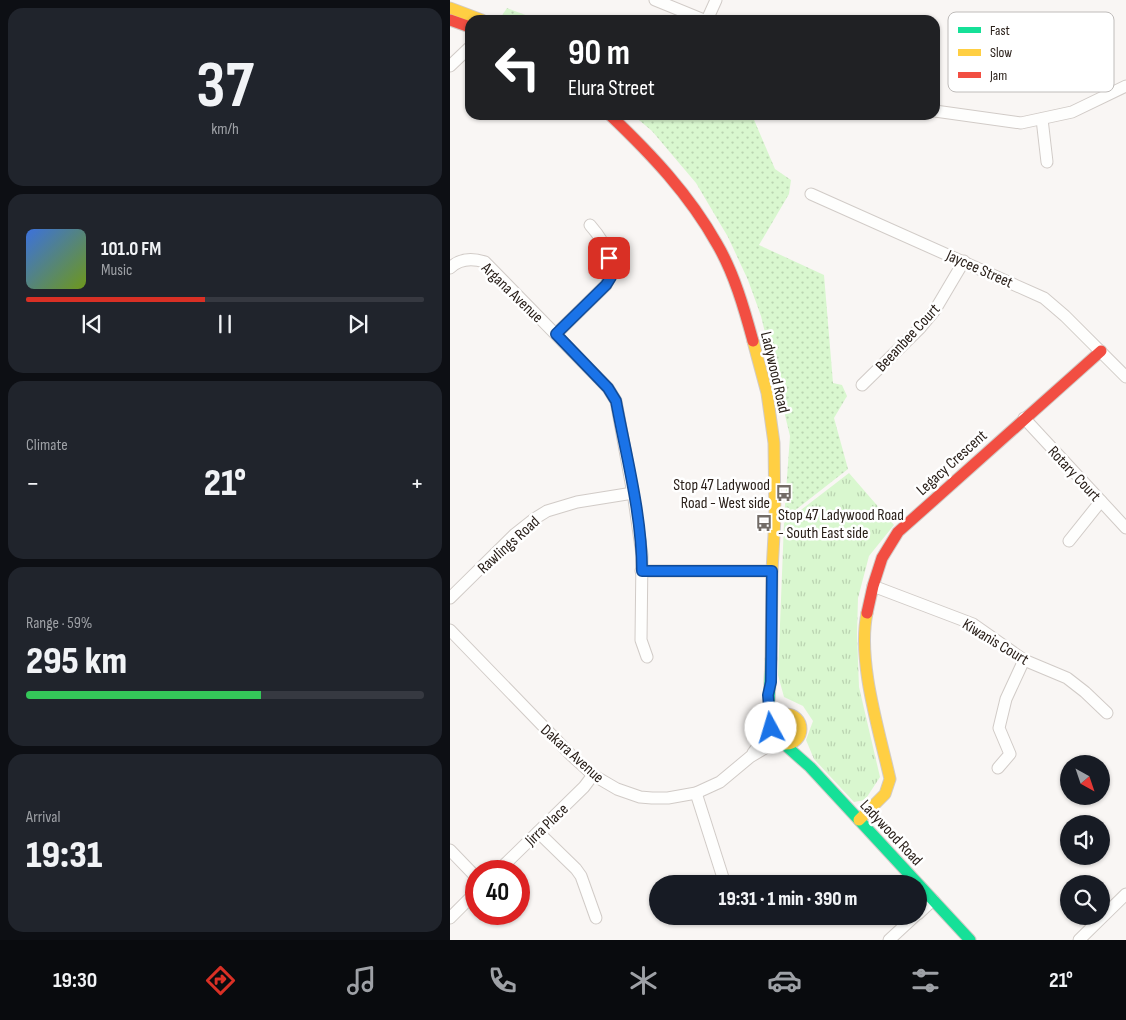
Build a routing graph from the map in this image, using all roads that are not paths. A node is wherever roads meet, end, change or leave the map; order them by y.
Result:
1 (655, 0) edge
2 (716, 0) edge
3 (450, 8) edge
4 (469, 15) edge
5 (692, 15) edge
6 (708, 15) edge
7 (450, 20) edge
8 (465, 25) edge
9 (465, 52) edge
10 (450, 66) edge
11 (1126, 86) edge
12 (1114, 92) edge
13 (1114, 92) edge
14 (940, 112) edge
15 (1042, 119) junction
16 (615, 120) edge
17 (1047, 162) dead end
18 (811, 194) dead end
19 (590, 225) dead end
20 (964, 261) junction
21 (450, 268) edge
22 (556, 334) junction
23 (1101, 351) junction
24 (1126, 377) edge
25 (862, 385) dead end
26 (1024, 418) junction
27 (633, 493) junction
28 (1101, 501) junction
29 (1126, 528) edge
30 (1069, 541) dead end
31 (642, 571) junction
32 (772, 571) junction
33 (874, 586) junction
34 (450, 598) edge
35 (450, 630) edge
36 (647, 657) dead end
37 (1024, 660) junction
38 (771, 682) junction
39 (1108, 713) dead end
40 (792, 714) junction
41 (771, 726) junction
42 (799, 737) junction
43 (783, 744) junction
44 (750, 757) junction
45 (810, 767) junction
46 (998, 768) dead end
47 (593, 775) junction
48 (696, 793) junction
49 (859, 820) junction
50 (538, 832) junction
51 (450, 850) edge
52 (509, 860) edge
53 (465, 865) edge
54 (722, 875) edge
55 (1126, 894) edge
56 (933, 900) junction
57 (465, 903) edge
58 (927, 905) edge
59 (450, 918) edge
60 (596, 918) dead end
61 (905, 925) edge
62 (889, 940) edge
63 (970, 940) edge
64 (1079, 940) edge

1 - 5 street
2 - 6 street
3 - 4 street
7 - 8 street
9 - 10 street
11 - 12 street
13 - 15 street
14 - 15 street
15 - 17 street
16 - 32 street, Ladywood Road
18 - 20 street, Jaycee Street
19 - 22 street
20 - 23 street, Jaycee Street
20 - 25 street, Beeanbee Court
21 - 22 street, Argana Avenue
22 - 27 street, Argana Avenue
23 - 24 street, Jaycee Street
23 - 26 street, Legacy Crescent
26 - 28 street, Rotary Court
26 - 33 street, Legacy Crescent
27 - 31 street, Argana Avenue
27 - 34 street, Rawlings Road
28 - 29 street, Rotary Court
28 - 30 street
31 - 32 street
31 - 36 street, Argana Avenue
32 - 38 street, Ladywood Road
33 - 37 street, Kiwanis Court
33 - 49 street, Legacy Crescent
35 - 47 street, Dakara Avenue
37 - 39 street, Kiwanis Court
37 - 46 street
38 - 40 street, Ladywood Road
38 - 41 street, Ladywood Road
40 - 41 street
40 - 42 street
41 - 43 street
41 - 44 street, Dakara Avenue
42 - 43 street
42 - 45 street, Ladywood Road
43 - 44 street, Dakara Avenue
43 - 45 street, Ladywood Road
44 - 48 street, Dakara Avenue
45 - 49 street, Ladywood Road
47 - 48 street, Dakara Avenue
47 - 50 street, Jirra Place
48 - 54 street
49 - 56 street, Ladywood Road
50 - 52 street, Jirra Place
50 - 60 street
51 - 53 street
55 - 64 street
56 - 58 street
56 - 63 street, Ladywood Road
57 - 59 street
61 - 62 street

